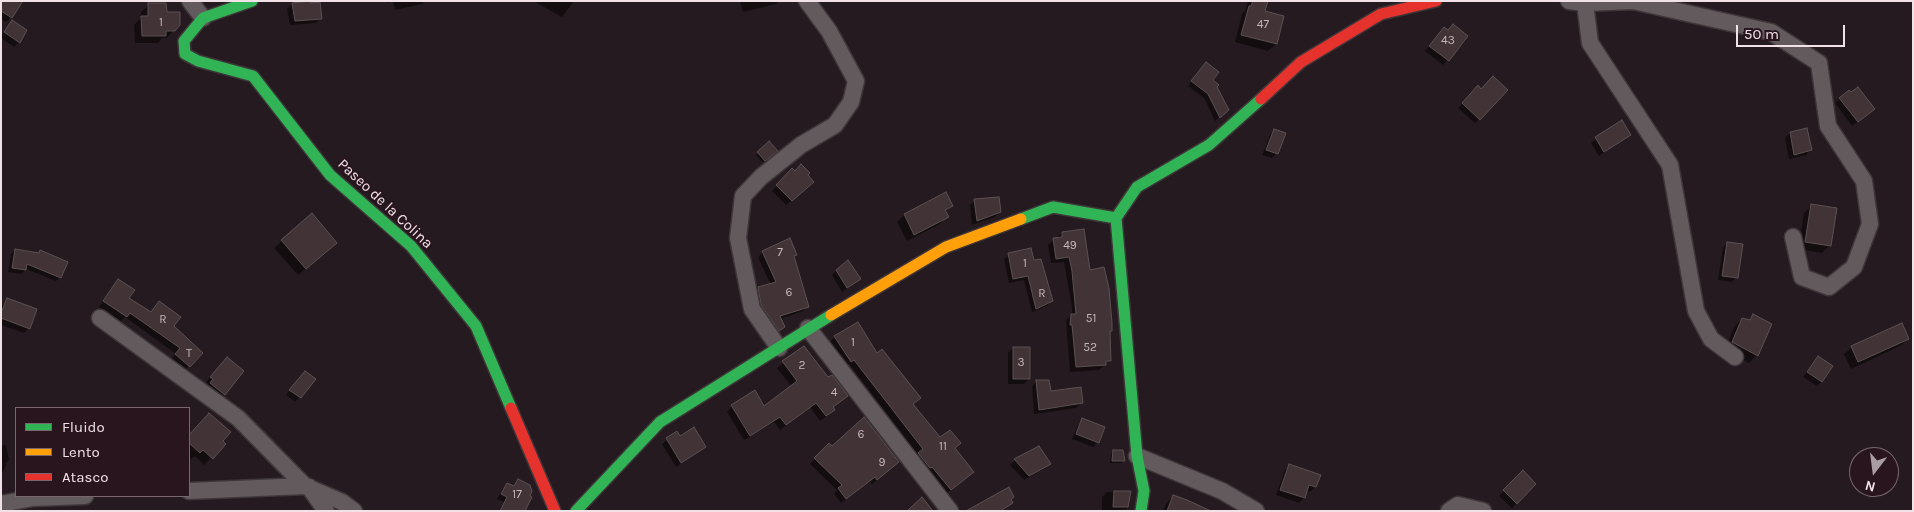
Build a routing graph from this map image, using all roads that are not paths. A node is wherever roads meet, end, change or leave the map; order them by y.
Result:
1 (190, 1) edge
2 (252, 1) edge
3 (807, 1) edge
4 (1436, 1) edge
5 (1633, 1) edge
6 (1577, 2) edge
7 (203, 18) junction
8 (1116, 218) junction
9 (1793, 238) dead end
10 (100, 318) dead end
11 (808, 328) junction
12 (779, 348) junction
13 (1735, 357) dead end
14 (1137, 456) junction
15 (307, 486) junction
16 (190, 491) edge
17 (59, 497) edge
18 (1, 504) edge
19 (326, 511) edge
20 (354, 511) edge
21 (555, 511) edge
22 (576, 511) edge
23 (950, 511) edge
24 (1141, 511) edge
25 (1256, 511) edge
26 (1449, 511) edge
27 (1483, 511) edge

1 - 7 street
2 - 7 street
3 - 12 street
4 - 8 street
5 - 6 street
5 - 9 street
6 - 13 street
7 - 21 street, Paseo de la Colina
8 - 11 street
8 - 14 street
10 - 15 street
11 - 12 street
11 - 23 street
12 - 22 street
14 - 24 street
14 - 25 street
15 - 16 street
15 - 19 street
15 - 20 street
17 - 18 street
26 - 27 street

